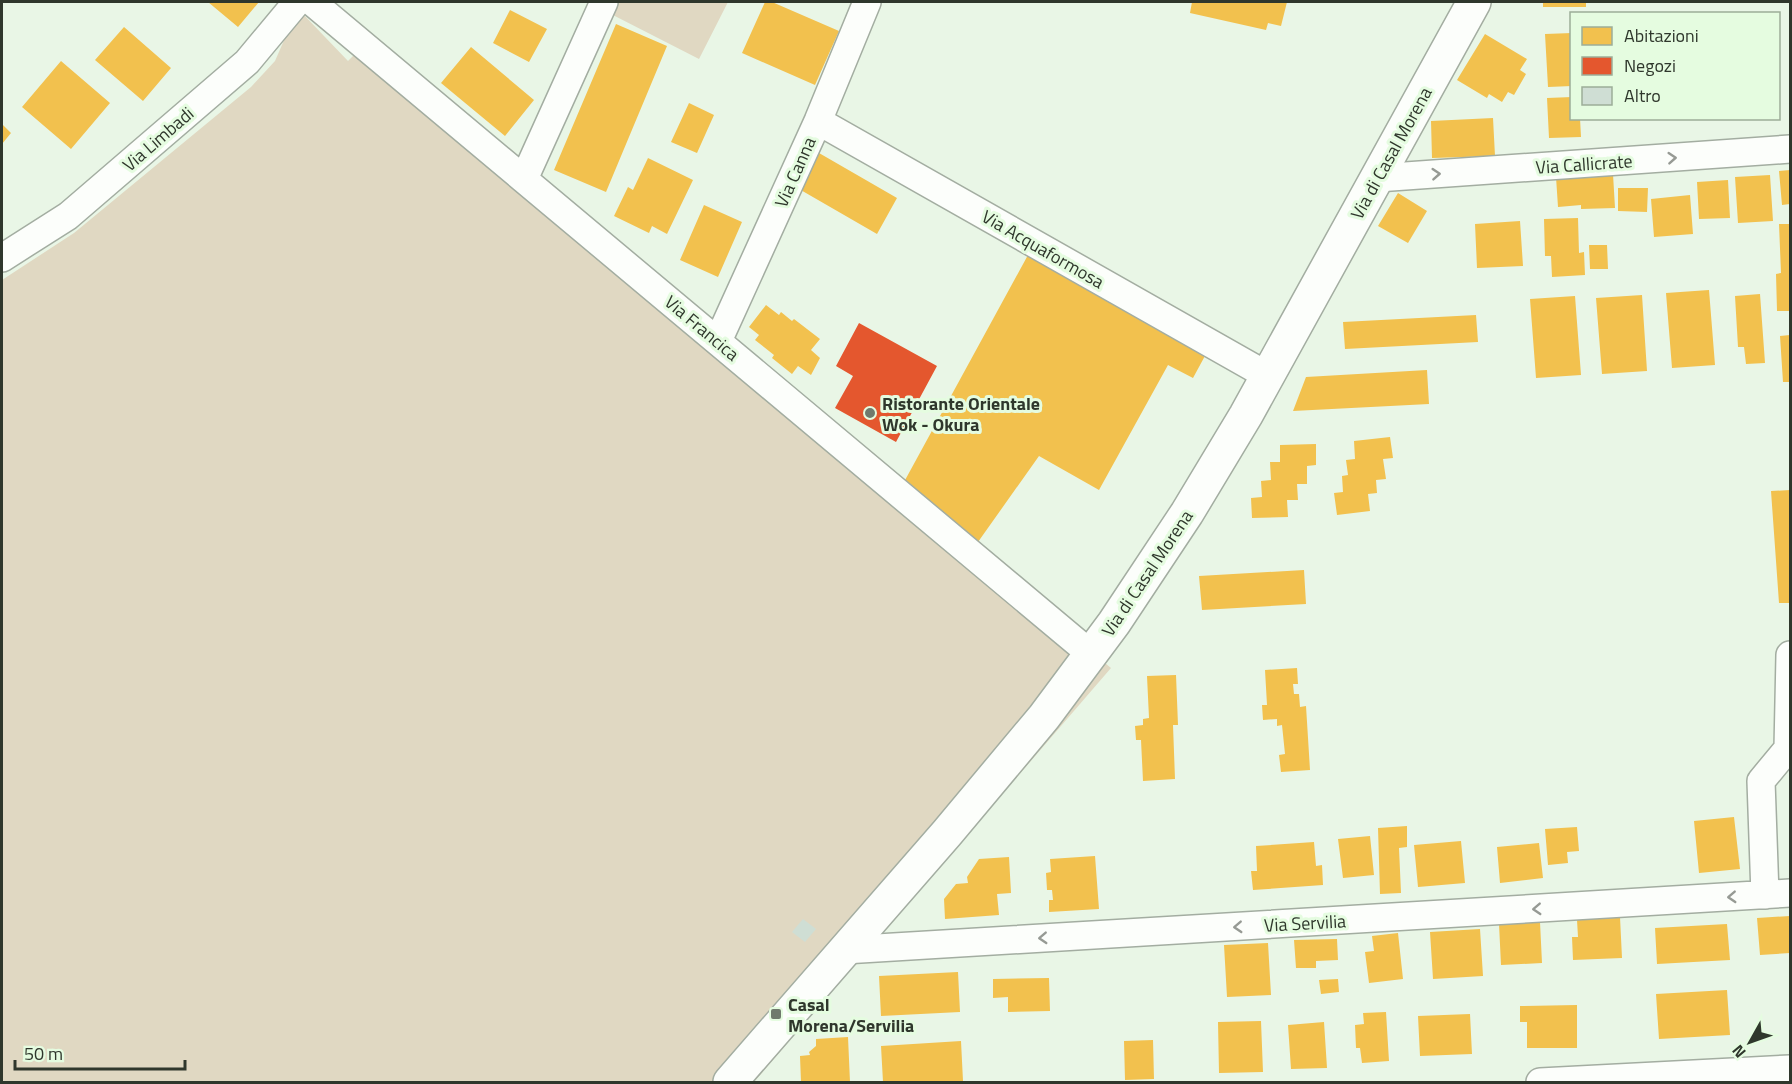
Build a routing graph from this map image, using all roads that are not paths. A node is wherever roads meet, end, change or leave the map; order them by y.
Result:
1 (297, 2) edge
2 (312, 2) edge
3 (604, 2) edge
4 (867, 2) edge
5 (1474, 2) edge
6 (818, 121) junction
7 (1791, 149) edge
8 (1377, 178) junction
9 (524, 179) junction
10 (2, 258) edge
11 (718, 341) junction
12 (1268, 376) junction
13 (1092, 655) junction
14 (1791, 655) edge
15 (1789, 747) edge
16 (1778, 894) edge
17 (844, 950) junction
18 (1791, 1069) edge
19 (730, 1083) edge
20 (1539, 1083) edge

1 - 10 street, Via Limbadi
2 - 9 street, Via Francica
3 - 9 street
4 - 6 street, Via Canna
5 - 8 main road, Via di Casal Morena
6 - 11 street, Via Canna
6 - 12 street, Via Acquaformosa
8 -> 7 street, Via Callicrate
8 - 12 main road, Via di Casal Morena
9 - 11 street, Via Francica
11 - 13 street, Via Francica
12 - 13 main road, Via di Casal Morena
13 - 17 main road, Via di Casal Morena
14 - 15 street, Via Servilia
15 - 16 street, Via Servilia
16 -> 17 street, Via Servilia
17 - 19 main road, Via di Casal Morena
18 - 20 street

